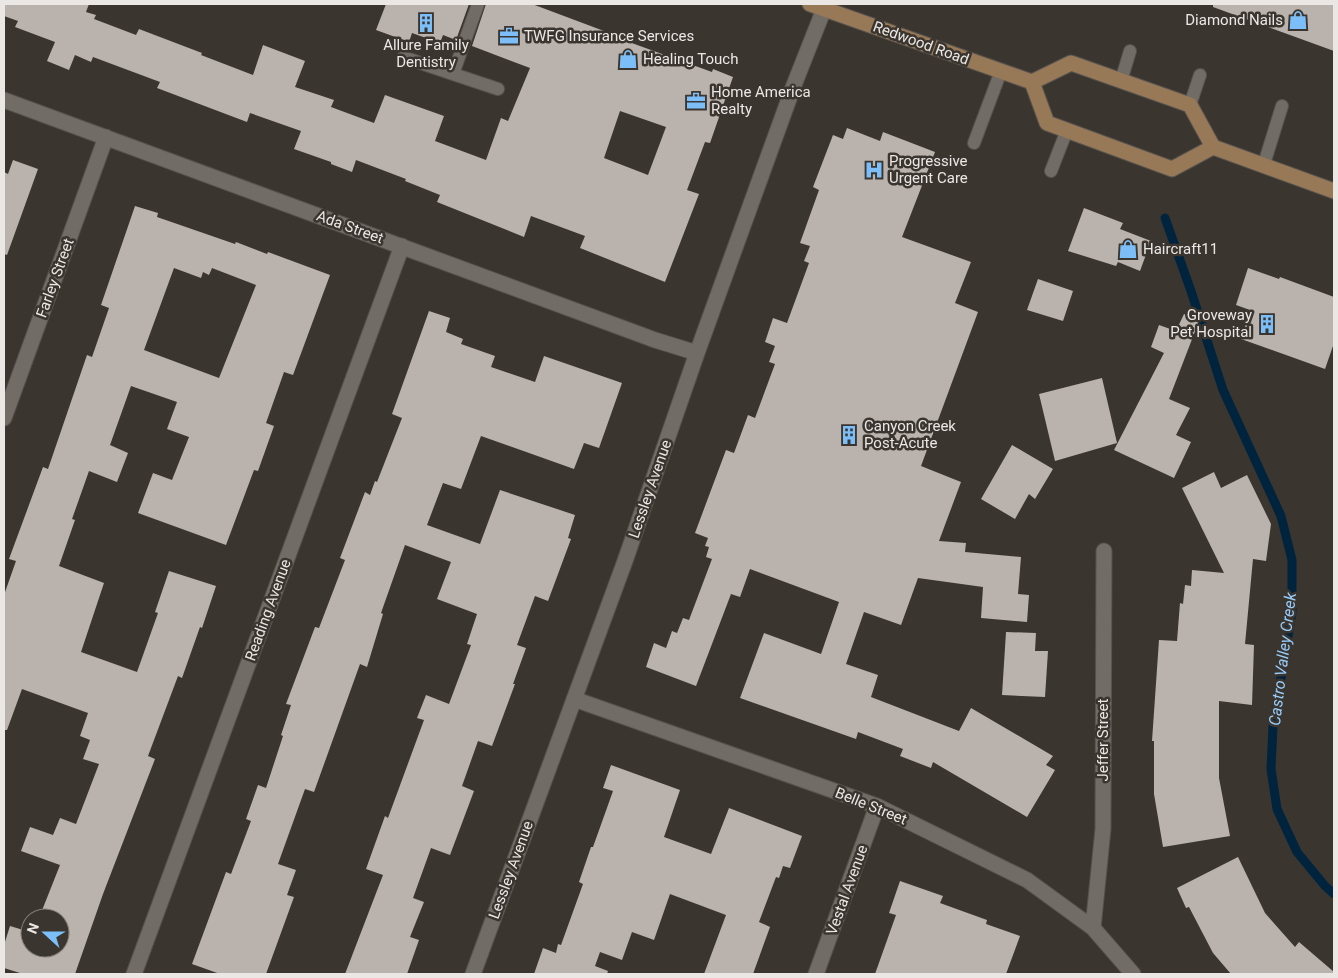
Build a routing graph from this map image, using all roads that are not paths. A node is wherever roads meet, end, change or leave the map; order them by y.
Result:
1 (478, 4) edge
2 (820, 5) edge
3 (1130, 50) dead end
4 (403, 57) dead end
5 (1001, 71) junction
6 (454, 74) junction
7 (1200, 75) dead end
8 (1121, 80) junction
9 (1032, 82) junction
10 (498, 89) dead end
11 (4, 100) edge
12 (1190, 105) junction
13 (1282, 106) dead end
14 (1067, 130) junction
15 (106, 137) junction
16 (974, 144) dead end
17 (1213, 147) junction
18 (1264, 164) junction
19 (1051, 171) dead end
20 (1334, 191) edge
21 (402, 246) junction
22 (697, 353) junction
23 (4, 418) edge
24 (1104, 551) dead end
25 (574, 699) junction
26 (877, 806) junction
27 (1093, 928) junction
28 (134, 974) edge
29 (473, 974) edge
30 (816, 974) edge
31 (1133, 974) edge

1 - 6 lane
2 - 5 main road, Redwood Road
2 - 22 street, Lessley Avenue
3 - 8 lane
4 - 6 lane
5 - 9 main road, Redwood Road
5 - 16 lane
6 - 10 lane
7 - 12 lane
8 - 9 main road
8 - 12 main road
9 - 14 main road
11 - 15 street, Ada Street
12 - 17 main road
13 - 18 lane
14 - 17 main road
14 - 19 lane
15 - 21 street, Ada Street
15 - 23 street, Farley Street
17 - 18 main road
18 - 20 main road
21 - 22 street, Ada Street
21 - 28 street, Reading Avenue
22 - 25 street, Lessley Avenue
24 - 27 street, Jeffer Street
25 - 26 street, Belle Street
25 - 29 street, Lessley Avenue
26 - 27 street, Belle Street
26 - 30 street, Vestal Avenue
27 - 31 street, Belle Street

